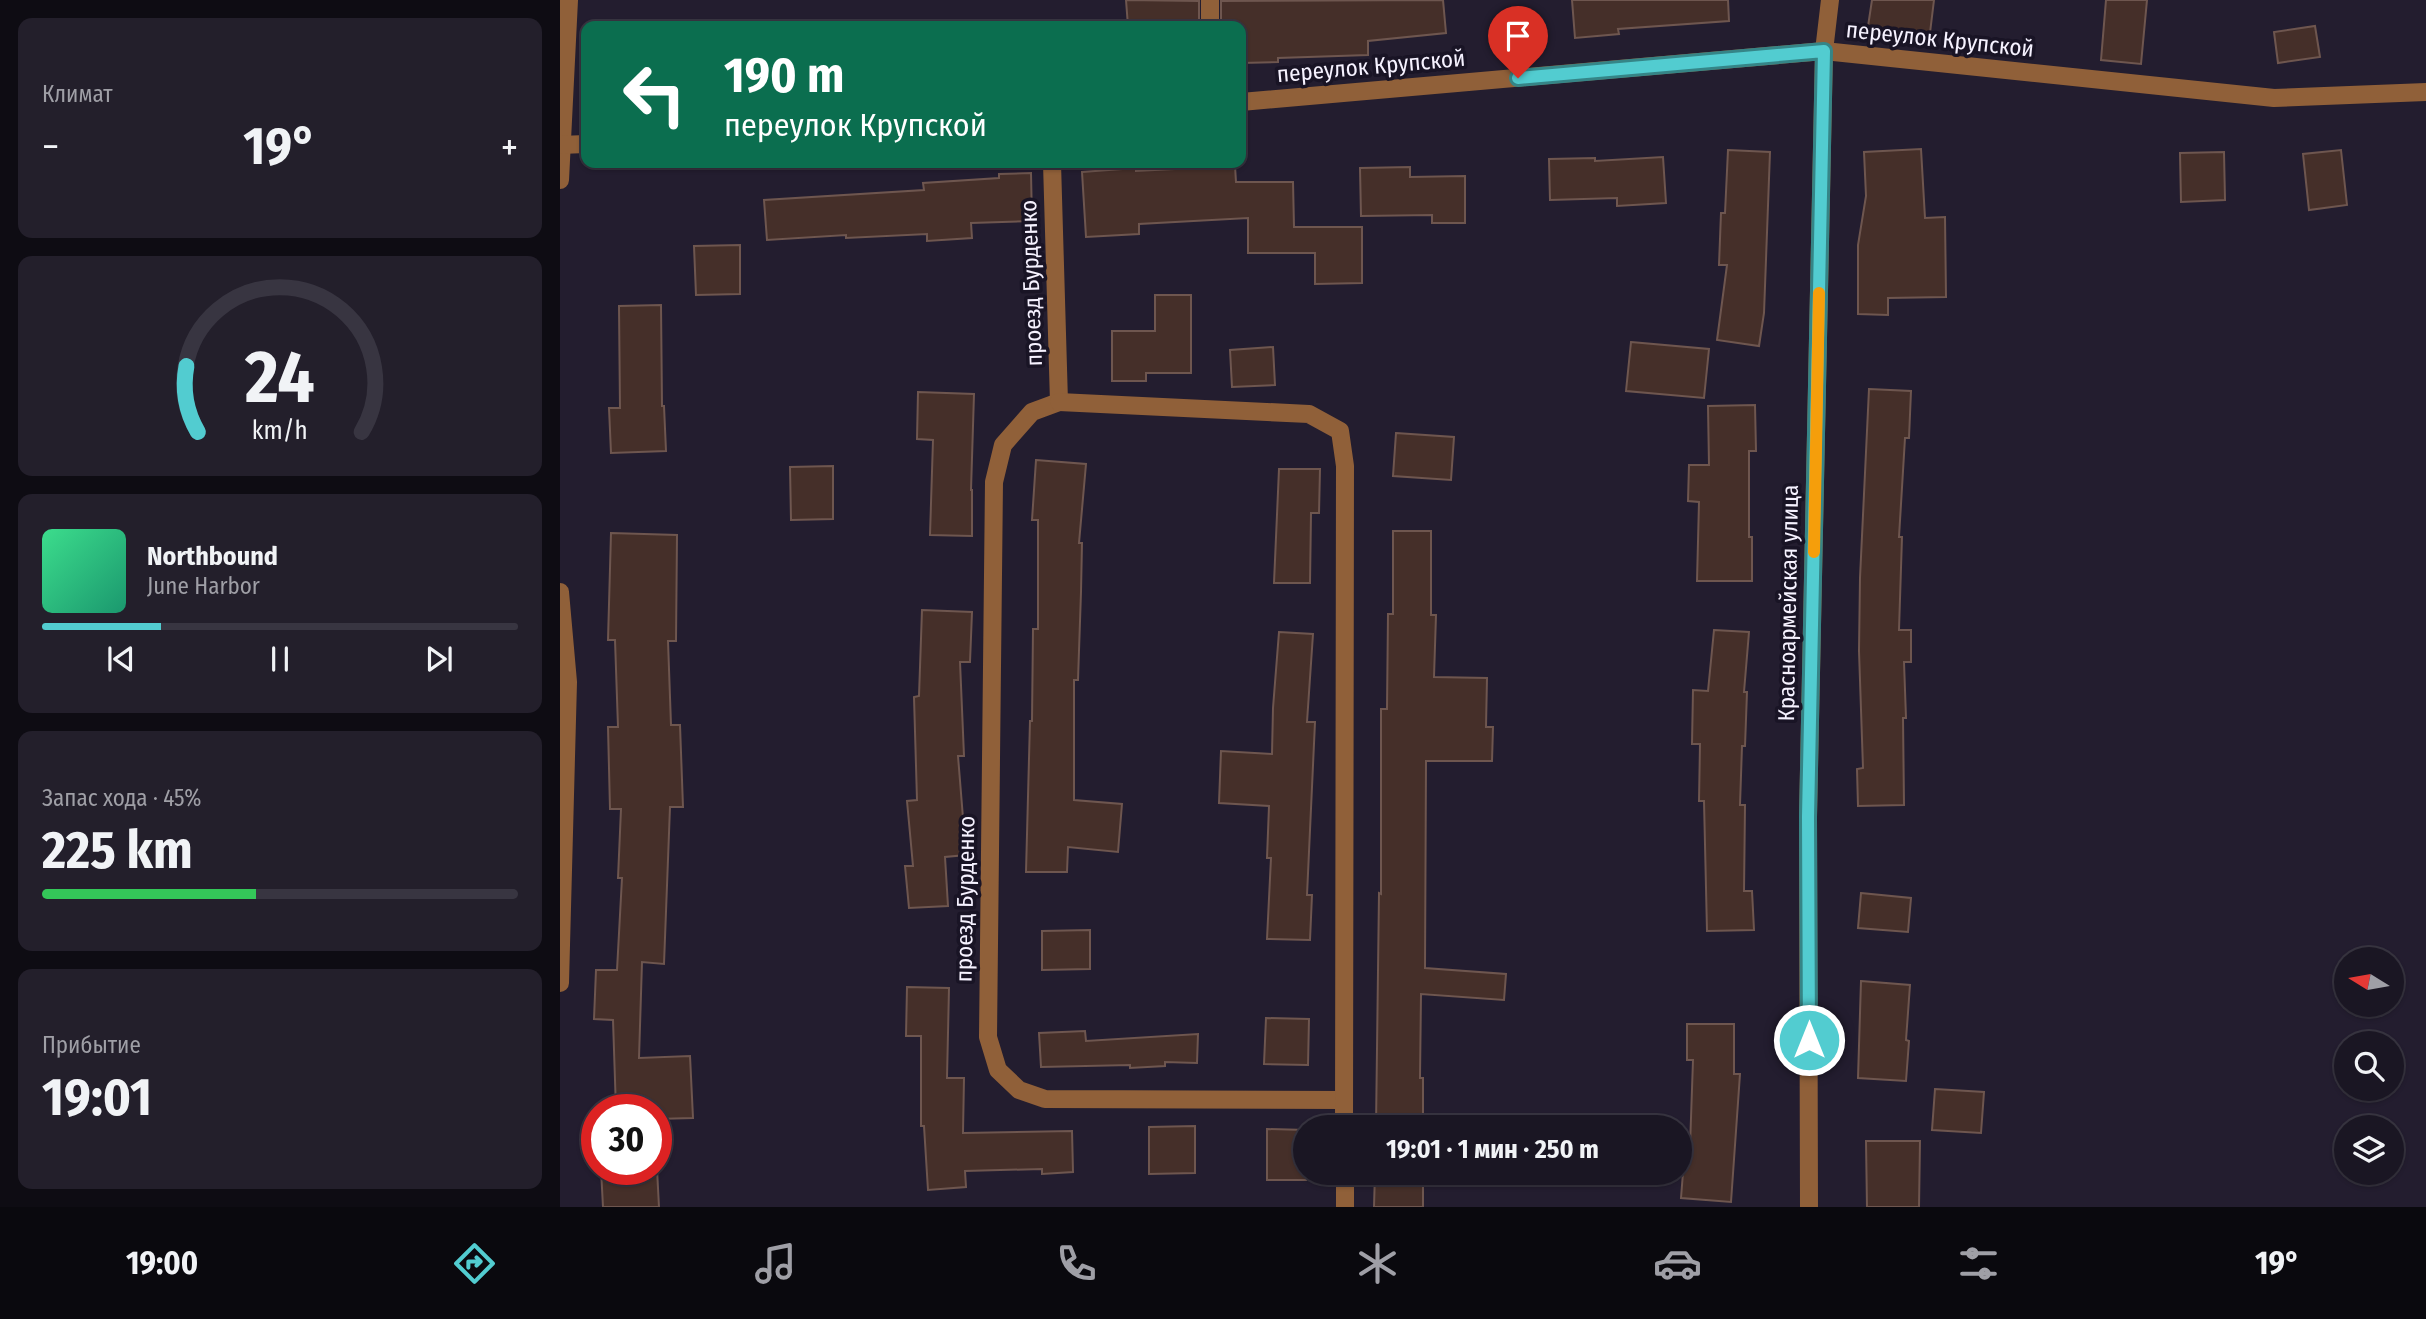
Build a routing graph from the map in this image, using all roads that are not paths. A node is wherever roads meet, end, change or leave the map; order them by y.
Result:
1 (569, 0) edge
2 (1210, 0) edge
3 (1830, 0) edge
4 (1210, 21) edge
5 (1824, 51) junction
6 (2426, 92) edge
7 (1246, 102) edge
8 (581, 144) edge
9 (561, 145) edge
10 (1052, 168) edge
11 (560, 180) edge
12 (1059, 402) junction
13 (560, 592) edge
14 (560, 984) edge
15 (1344, 1100) junction
16 (1344, 1115) edge
17 (1345, 1185) edge
18 (1345, 1207) edge
19 (1809, 1207) edge

1 - 9 street
2 - 4 street
3 - 5 street, Красноармейская улица
5 - 6 street, переулок Крупской
5 - 7 street, переулок Крупской
5 - 19 street, Красноармейская улица
8 - 9 street
9 - 11 street
10 - 12 street, проезд Бурденко
12 - 15 street, проезд Бурденко
12 - 15 street, проезд Бурденко
13 - 14 street
15 - 16 street, проезд Бурденко
17 - 18 street

